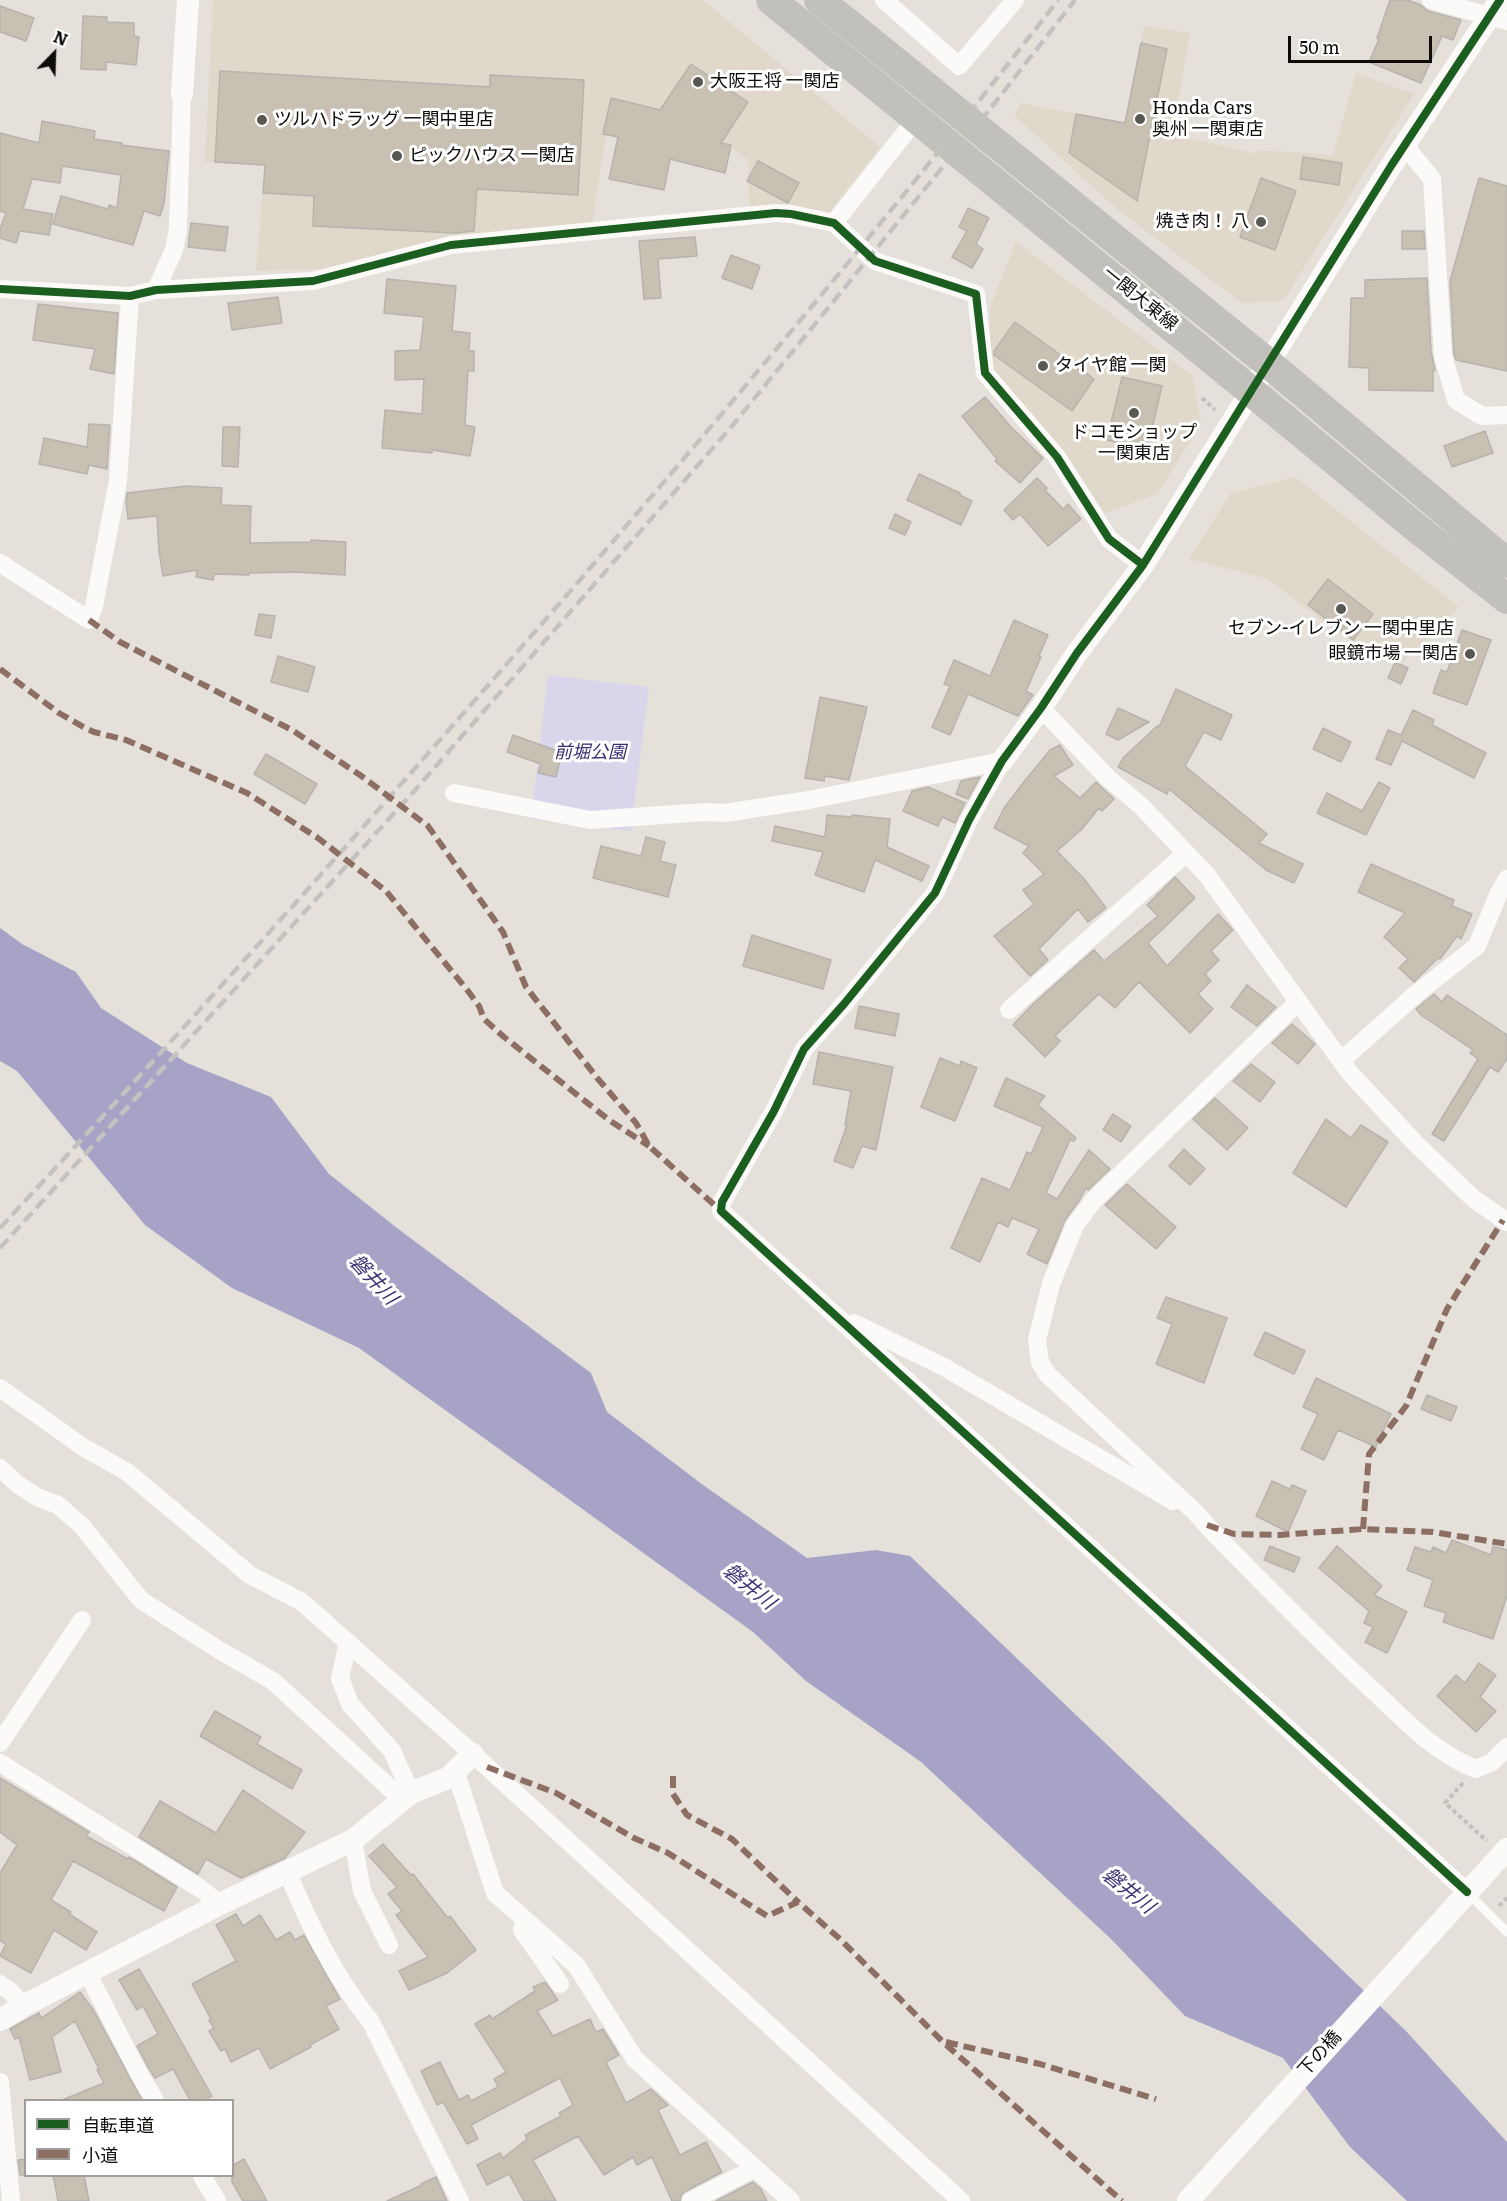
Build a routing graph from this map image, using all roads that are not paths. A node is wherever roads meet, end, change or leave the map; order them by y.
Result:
1 (188, 0) edge
2 (771, 0) edge
3 (819, 0) edge
4 (884, 0) edge
5 (1015, 0) edge
6 (1431, 0) edge
7 (1499, 12) edge
8 (182, 94) joint
9 (917, 118) junction
10 (1405, 146) junction
11 (834, 224) junction
12 (0, 289) edge
13 (156, 290) junction
14 (130, 296) junction
15 (1269, 364) junction
16 (1252, 392) junction
17 (1507, 415) edge
18 (0, 563) edge
19 (1507, 563) edge
20 (1143, 565) junction
21 (1507, 599) edge
22 (1041, 708) junction
23 (1002, 761) junction
24 (454, 793) dead end
25 (1185, 854) junction
26 (1507, 879) edge
27 (1298, 1002) junction
28 (1009, 1010) dead end
29 (1342, 1060) junction
30 (1507, 1222) edge
31 (837, 1315) junction
32 (0, 1388) edge
33 (0, 1468) edge
34 (1196, 1512) junction
35 (82, 1620) dead end
36 (348, 1642) junction
37 (0, 1743) edge
38 (1507, 1747) edge
39 (472, 1754) junction
40 (0, 1763) edge
41 (455, 1770) junction
42 (407, 1797) junction
43 (353, 1840) junction
44 (1497, 1845) edge
45 (287, 1871) junction
46 (1460, 1900) junction
47 (220, 1904) junction
48 (526, 1920) junction
49 (1507, 1932) edge
50 (389, 1946) dead end
51 (87, 1972) junction
52 (0, 1984) edge
53 (560, 1984) dead end
54 (23, 2006) junction
55 (0, 2020) edge
56 (0, 2082) edge
57 (155, 2099) edge
58 (755, 2168) junction
59 (203, 2177) edge
60 (11, 2201) edge
61 (217, 2201) edge
62 (460, 2201) edge
63 (691, 2201) edge
64 (791, 2201) edge
65 (962, 2201) edge
66 (1188, 2201) edge

1 - 8 street
2 - 9 main road, 一関大東線
3 - 15 main road, 一関大東線
4 - 5 street
6 - 7 street
7 - 10 street
8 - 13 street
9 - 11 street
9 - 16 main road, 一関大東線
10 - 15 street
10 - 17 street
11 - 13 street
11 - 20 street
12 - 14 street
13 - 14 street
14 - 18 street
15 - 16 street
15 - 19 main road, 一関大東線
16 - 20 street
16 - 21 main road, 一関大東線
20 - 22 street
22 - 23 street
22 - 25 street
23 - 24 street
23 - 31 street
25 - 27 street
25 - 28 street
26 - 29 street
27 - 29 street
27 - 34 street
29 - 30 street
31 - 34 street
31 - 46 street
32 - 36 street
33 - 42 street
34 - 38 street
35 - 37 street
36 - 39 street
36 - 42 street
39 - 41 street
39 - 65 street
40 - 47 street
41 - 42 street
41 - 48 street
42 - 43 street
43 - 45 street
43 - 50 street
44 - 46 street, 下の橋
45 - 47 street
45 - 62 street
46 - 49 lane
46 - 66 street, 下の橋
47 - 51 street
48 - 53 street
48 - 58 street
51 - 54 street
51 - 57 street
52 - 54 street
54 - 55 street
56 - 60 street
58 - 63 street
58 - 64 street
59 - 61 street

